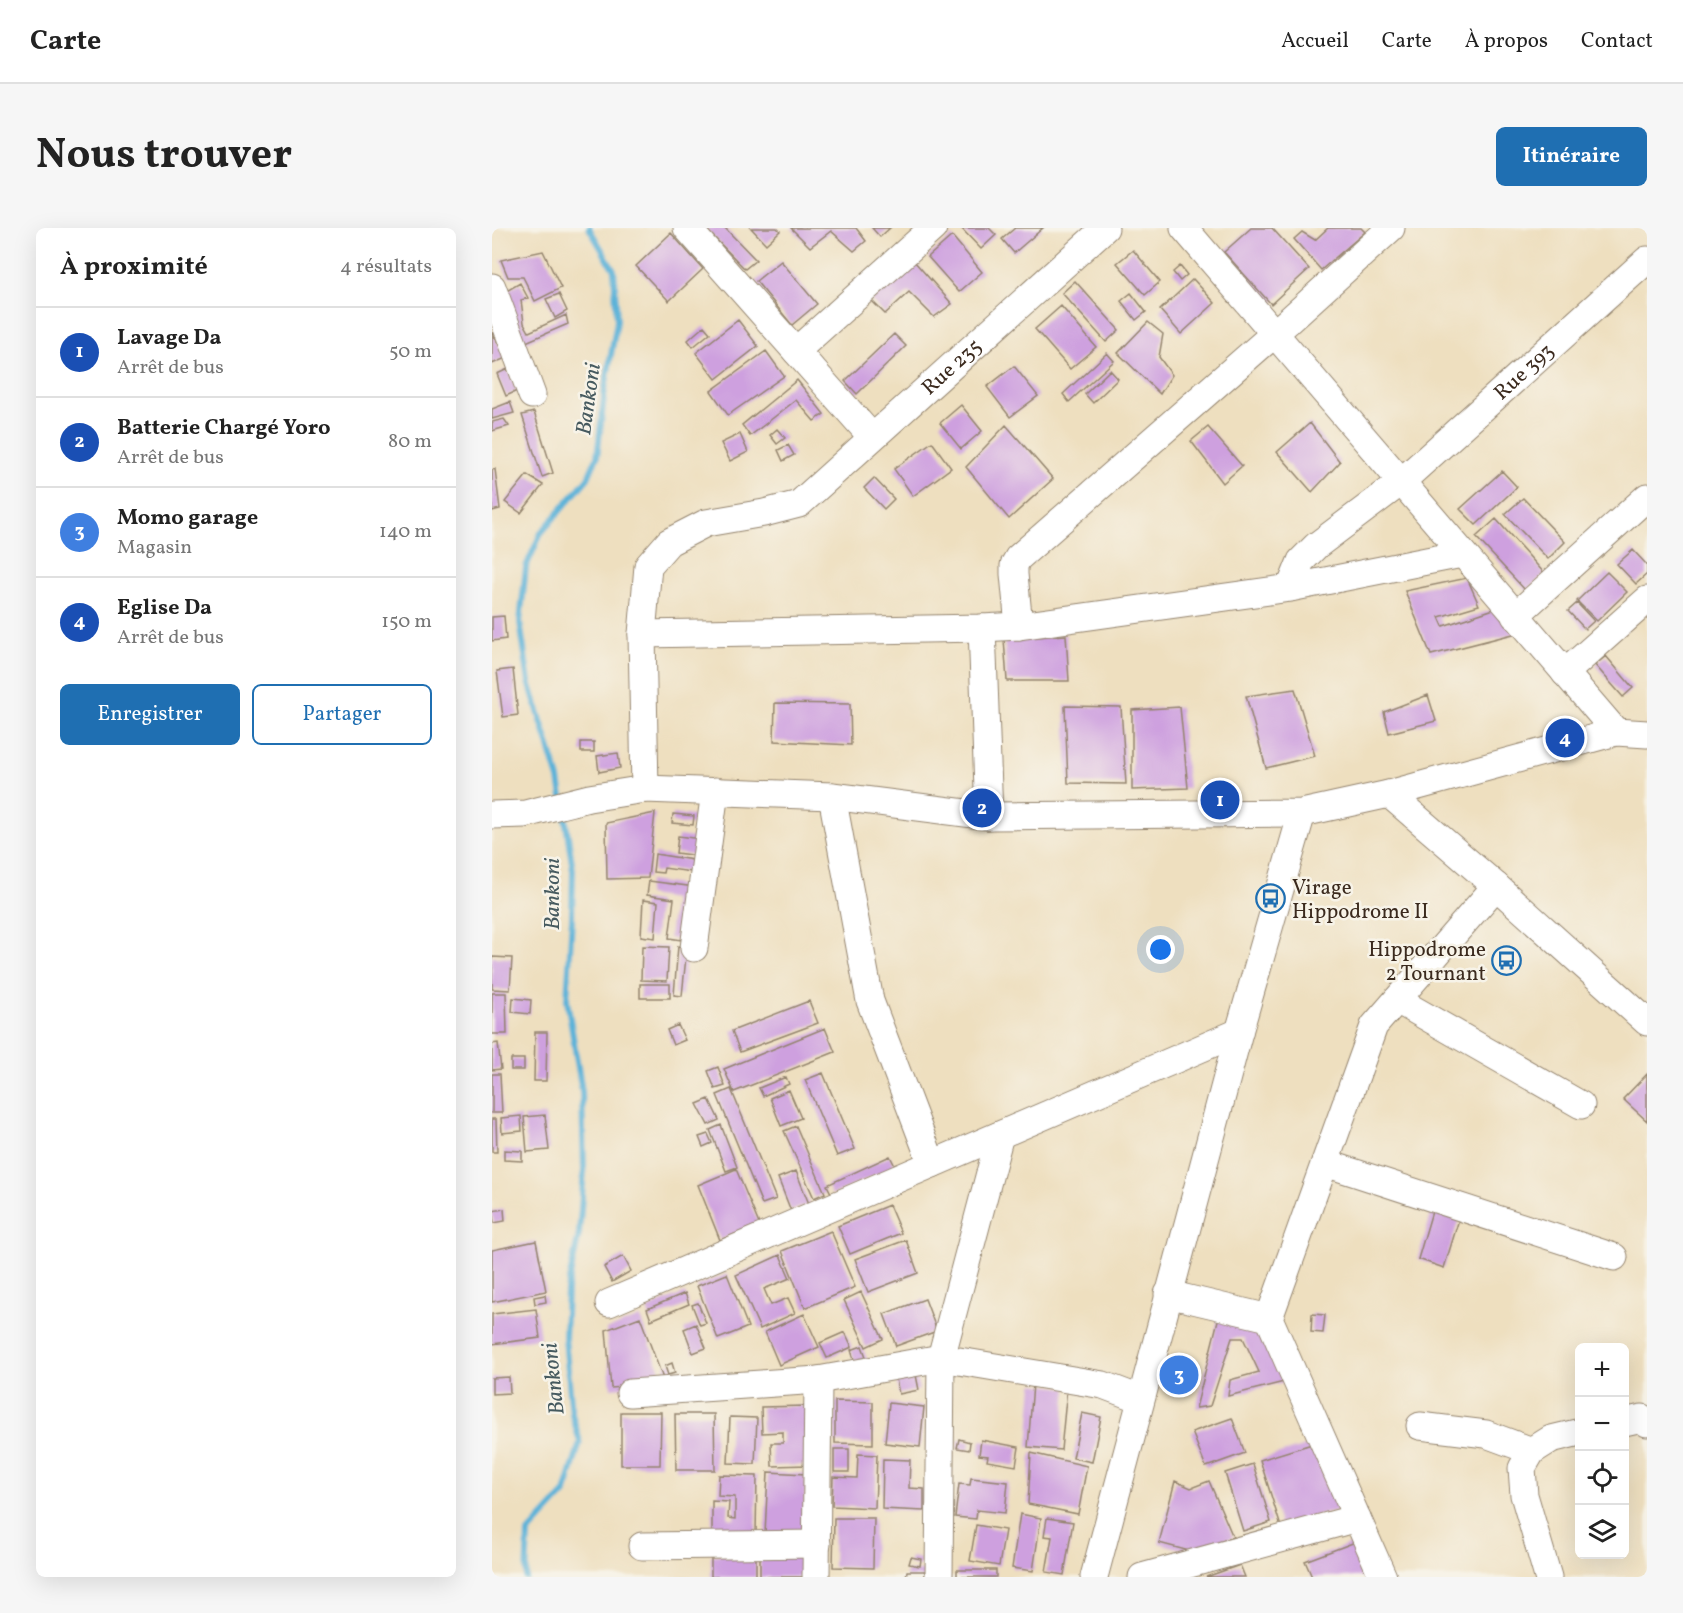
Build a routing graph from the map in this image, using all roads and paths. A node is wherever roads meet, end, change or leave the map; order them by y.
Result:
1 (687, 228) edge
2 (933, 228) edge
3 (1105, 228) edge
4 (1184, 228) edge
5 (1391, 228) edge
6 (1647, 260) edge
7 (492, 288) edge
8 (1274, 334) junction
9 (796, 351) junction
10 (532, 395) dead end
11 (872, 437) junction
12 (1401, 482) junction
13 (1647, 497) edge
14 (1462, 554) junction
15 (1290, 588) junction
16 (1647, 600) edge
17 (1515, 616) junction
18 (1019, 626) junction
19 (982, 628) junction
20 (642, 634) junction
21 (1565, 673) junction
22 (1616, 732) junction
23 (1647, 735) edge
24 (645, 789) junction
25 (715, 791) junction
26 (1389, 794) junction
27 (832, 796) junction
28 (1302, 813) junction
29 (492, 815) edge
30 (989, 816) junction
31 (1496, 886) junction
32 (694, 948) dead end
33 (1397, 1000) junction
34 (1647, 1022) edge
35 (1239, 1032) junction
36 (1581, 1105) dead end
37 (1000, 1135) junction
38 (1325, 1163) junction
39 (932, 1164) junction
40 (1614, 1257) dead end
41 (1168, 1294) junction
42 (609, 1304) dead end
43 (1269, 1318) junction
44 (941, 1359) junction
45 (818, 1380) junction
46 (630, 1393) dead end
47 (1140, 1400) junction
48 (1629, 1421) edge
49 (1647, 1423) edge
50 (1420, 1426) dead end
51 (1575, 1433) edge
52 (1532, 1451) junction
53 (1357, 1518) junction
54 (817, 1544) junction
55 (642, 1546) dead end
56 (816, 1577) edge
57 (939, 1577) edge
58 (1094, 1577) edge
59 (1142, 1577) edge
60 (1383, 1577) edge
61 (1548, 1577) edge

1 - 9 street
2 - 9 street
3 - 11 street, Rue 235
4 - 8 street
5 - 8 street
6 - 12 street, Rue 393
7 - 10 street
8 - 12 street
8 - 18 street
9 - 11 street
11 - 20 street, Rue 235
12 - 14 street
12 - 15 street, Rue 393
13 - 17 street
14 - 15 street
14 - 17 street
15 - 18 street
16 - 21 street
17 - 21 street
18 - 19 street
19 - 20 street
19 - 30 street
20 - 24 street
21 - 22 street
22 - 23 street
22 - 26 street
24 - 25 street
24 - 29 street
25 - 27 street
25 - 32 street
26 - 28 street
26 - 31 street
27 - 30 street
27 - 39 street
28 - 30 street
28 - 35 street
31 - 33 street
31 - 34 street
33 - 36 street
33 - 38 street
35 - 37 street
35 - 41 street
37 - 39 street
37 - 44 street
38 - 40 street
38 - 43 street
39 - 42 street
41 - 43 street
41 - 47 street
43 - 53 street
44 - 45 street
44 - 47 street
44 - 57 street
45 - 46 street
45 - 54 street
47 - 58 street
48 - 49 street
50 - 52 street
51 - 52 street
52 - 61 street
53 - 59 street
53 - 60 street
54 - 55 street
54 - 56 street

